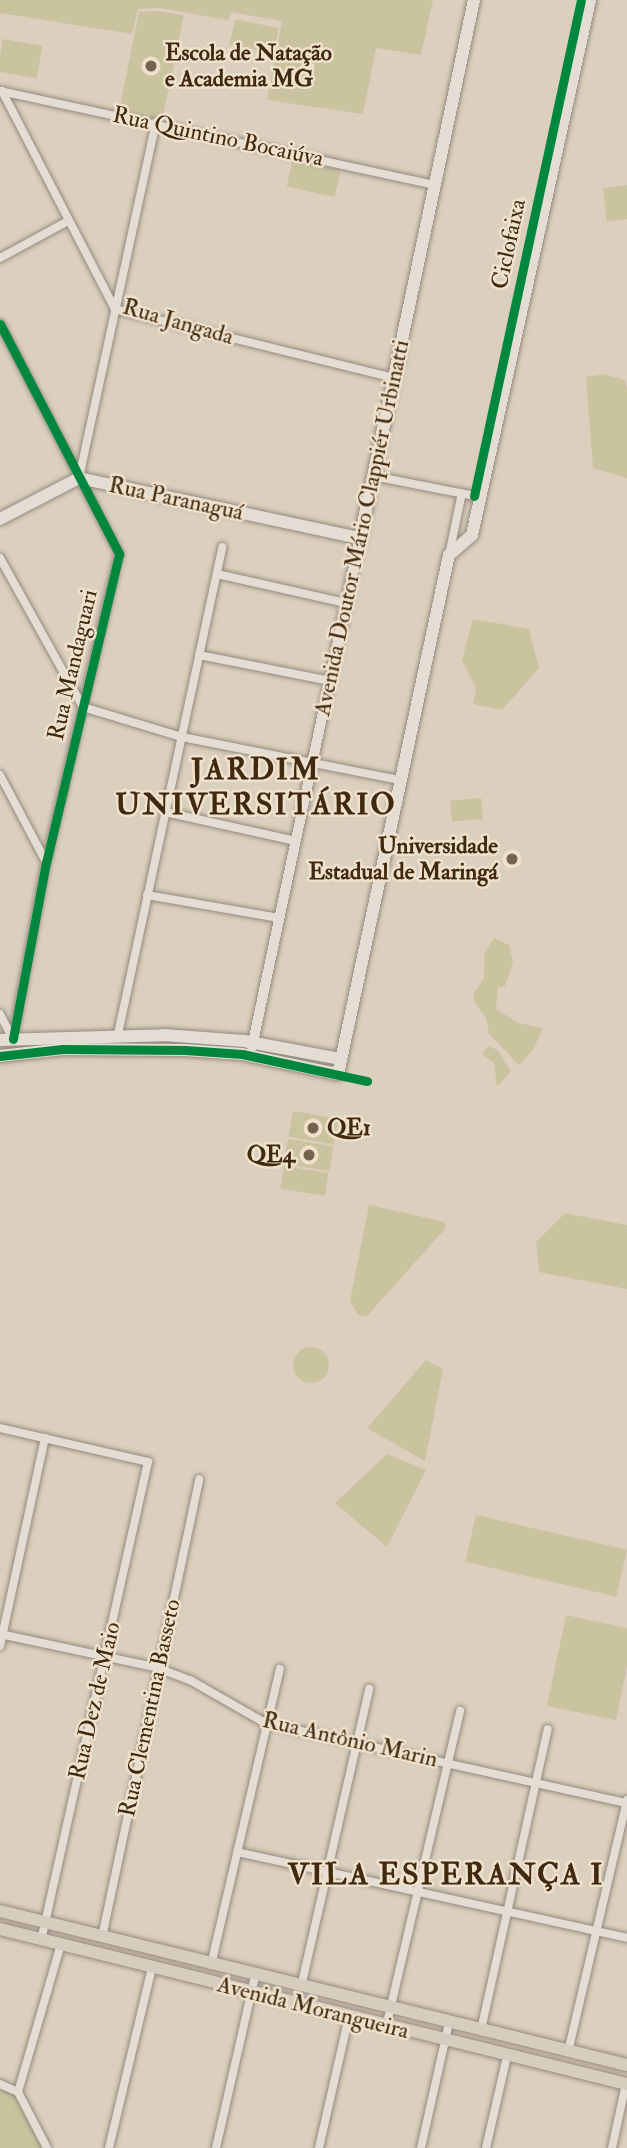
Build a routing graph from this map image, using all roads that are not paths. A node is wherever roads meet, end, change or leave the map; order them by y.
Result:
1 (474, 0) edge
2 (590, 0) edge
3 (1, 91) edge
4 (156, 122) junction
5 (435, 186) junction
6 (68, 221) junction
7 (0, 258) edge
8 (116, 309) junction
9 (0, 324) edge
10 (394, 378) junction
11 (373, 476) junction
12 (79, 478) junction
13 (462, 493) junction
14 (481, 497) junction
15 (0, 519) edge
16 (360, 538) junction
17 (222, 547) dead end
18 (449, 555) junction
19 (0, 558) edge
20 (217, 574) junction
21 (346, 603) junction
22 (199, 655) junction
23 (330, 681) junction
24 (83, 707) junction
25 (182, 737) junction
26 (312, 764) junction
27 (0, 775) edge
28 (400, 780) junction
29 (165, 811) junction
30 (296, 841) junction
31 (46, 862) junction
32 (147, 895) junction
33 (279, 918) junction
34 (0, 1014) edge
35 (118, 1034) junction
36 (164, 1035) junction
37 (7, 1040) edge
38 (253, 1042) junction
39 (185, 1050) junction
40 (0, 1056) edge
41 (250, 1056) junction
42 (341, 1059) junction
43 (0, 1428) edge
44 (45, 1438) junction
45 (199, 1479) dead end
46 (1, 1634) edge
47 (0, 1646) edge
48 (105, 1657) junction
49 (158, 1668) junction
50 (280, 1669) dead end
51 (369, 1689) dead end
52 (460, 1711) dead end
53 (265, 1723) junction
54 (548, 1729) dead end
55 (356, 1743) junction
56 (447, 1762) junction
57 (536, 1782) junction
58 (627, 1802) edge
59 (237, 1852) junction
60 (327, 1871) junction
61 (418, 1890) junction
62 (507, 1909) junction
63 (0, 1911) edge
64 (45, 1922) junction
65 (0, 1929) edge
66 (597, 1931) junction
67 (103, 1937) junction
68 (627, 1938) edge
69 (41, 1940) junction
70 (61, 1944) junction
71 (211, 1965) junction
72 (152, 1968) junction
73 (255, 1976) junction
74 (301, 1987) junction
75 (251, 1992) junction
76 (391, 2010) junction
77 (349, 2016) junction
78 (449, 2023) junction
79 (386, 2027) junction
80 (481, 2030) junction
81 (445, 2042) junction
82 (568, 2052) junction
83 (507, 2056) junction
84 (627, 2066) edge
85 (0, 2084) edge
86 (627, 2084) edge
87 (18, 2092) junction
88 (47, 2148) edge
89 (109, 2148) edge
90 (216, 2148) edge
91 (319, 2148) edge
92 (421, 2148) edge
93 (486, 2148) edge
94 (612, 2148) edge

1 - 5 main road, Avenida Doutor Mário Clappiér Urbinatti
2 - 14 main road
3 - 4 street, Rua Quintino Bocaiúva
3 - 6 street, Rua Jangada
4 - 5 street, Rua Quintino Bocaiúva
4 - 8 street
5 - 10 main road, Avenida Doutor Mário Clappiér Urbinatti
6 - 7 street
6 - 8 street, Rua Jangada
8 - 10 street, Rua Jangada
8 - 12 street
9 - 12 street, Rua Mandaguari
10 - 11 main road, Avenida Doutor Mário Clappiér Urbinatti
11 - 13 street
11 - 16 main road, Avenida Doutor Mário Clappiér Urbinatti
12 - 15 main road, Rua Paranaguá
12 - 16 main road, Rua Paranaguá
12 - 24 street, Rua Mandaguari
13 - 14 street
13 - 18 street
14 - 18 main road
16 - 21 street, Avenida Doutor Mário Clappiér Urbinatti
17 - 20 street
18 - 28 main road
19 - 24 street
20 - 21 street
20 - 22 street
21 - 23 street, Avenida Doutor Mário Clappiér Urbinatti
22 - 23 street
22 - 25 street
23 - 26 street, Avenida Doutor Mário Clappiér Urbinatti
24 - 25 street
24 - 31 street, Rua Mandaguari
25 - 26 street
25 - 29 street
26 - 28 street
26 - 30 street, Avenida Doutor Mário Clappiér Urbinatti
27 - 31 street
28 - 42 main road
29 - 30 street
29 - 32 street
30 - 33 street, Avenida Doutor Mário Clappiér Urbinatti
31 - 37 street, Rua Mandaguari
32 - 33 street
32 - 35 street
33 - 38 street, Avenida Doutor Mário Clappiér Urbinatti
34 - 37 street
35 - 36 main road
35 - 37 main road
36 - 38 main road
36 - 39 main road
38 - 41 street, Avenida Doutor Mário Clappiér Urbinatti
38 - 42 main road
39 - 40 main road
39 - 41 main road
41 - 42 main road
43 - 44 street
44 - 46 street
44 - 48 street, Rua Dez de Maio
45 - 49 street, Rua Clementina Basseto
46 - 47 street
46 - 48 street, Rua Antônio Marin
48 - 49 street, Rua Antônio Marin
48 - 64 street, Rua Dez de Maio
49 - 53 street, Rua Antônio Marin
49 - 67 street, Rua Clementina Basseto
50 - 53 street
51 - 55 street
52 - 56 street
53 - 55 street, Rua Antônio Marin
53 - 59 street
54 - 57 street
55 - 56 street, Rua Antônio Marin
55 - 60 street
56 - 57 street, Rua Antônio Marin
56 - 61 street
57 - 58 street, Rua Antônio Marin
57 - 62 street
58 - 66 street
59 - 60 street
59 - 71 street
60 - 61 street
60 - 74 street
61 - 62 street
61 - 76 street
62 - 66 street
62 - 80 street
63 - 64 main road, Avenida Morangueira
64 - 67 main road, Avenida Morangueira
64 - 69 street, Rua Dez de Maio
65 - 69 main road, Avenida Morangueira
66 - 68 street
66 - 82 street
67 - 71 main road, Avenida Morangueira
69 - 70 main road, Avenida Morangueira
70 - 72 main road, Avenida Morangueira
70 - 87 street
71 - 73 main road, Avenida Morangueira
72 - 75 main road, Avenida Morangueira
72 - 89 street
73 - 74 main road, Avenida Morangueira
73 - 75 street
74 - 76 main road, Avenida Morangueira
75 - 77 main road, Avenida Morangueira
75 - 90 street
76 - 78 main road, Avenida Morangueira
76 - 79 street
77 - 79 main road, Avenida Morangueira
77 - 91 street
78 - 80 main road, Avenida Morangueira
78 - 81 street
79 - 81 main road, Avenida Morangueira
80 - 82 main road, Avenida Morangueira
81 - 83 main road, Avenida Morangueira
81 - 92 street
82 - 84 main road, Avenida Morangueira
83 - 86 main road, Avenida Morangueira
83 - 93 street
85 - 87 street
86 - 94 street
87 - 88 street

